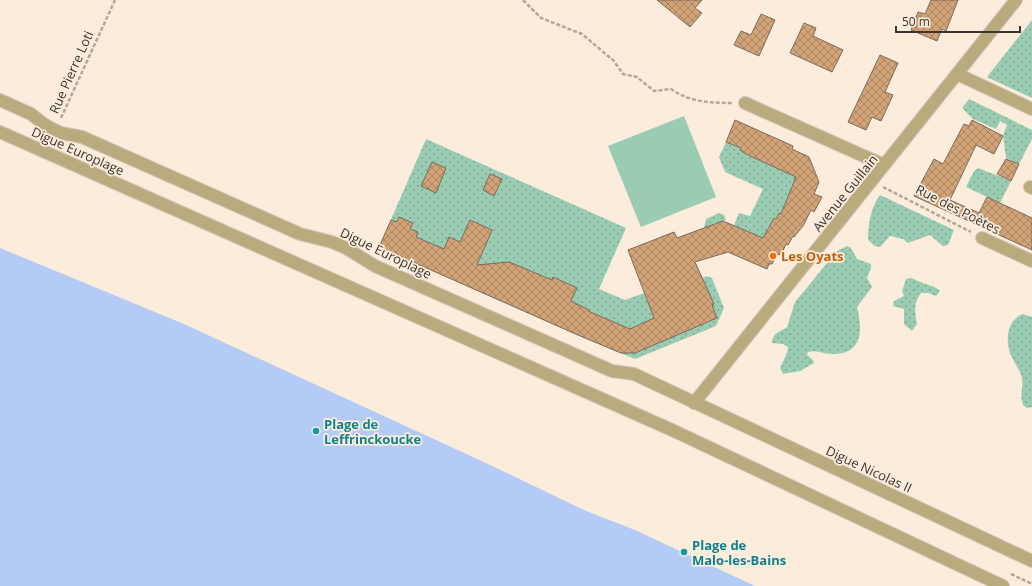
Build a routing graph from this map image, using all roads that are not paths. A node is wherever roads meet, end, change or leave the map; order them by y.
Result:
1 (1016, 0) edge
2 (957, 74) junction
3 (0, 100) edge
4 (745, 103) road end
5 (1032, 109) edge
6 (0, 132) edge
7 (884, 165) junction
8 (982, 238) road end
9 (1032, 261) edge
10 (694, 402) junction
11 (1032, 561) edge
12 (1003, 586) edge

1 - 2 street, Avenue Guillain
2 - 5 street
2 - 7 street, Avenue Guillain
3 - 10 street, Digue Europlage
4 - 7 street
6 - 12 street, Digue Europlage
7 - 10 street, Avenue Guillain
8 - 9 street, Rue des Poètes
10 - 11 street, Digue Nicolas II

